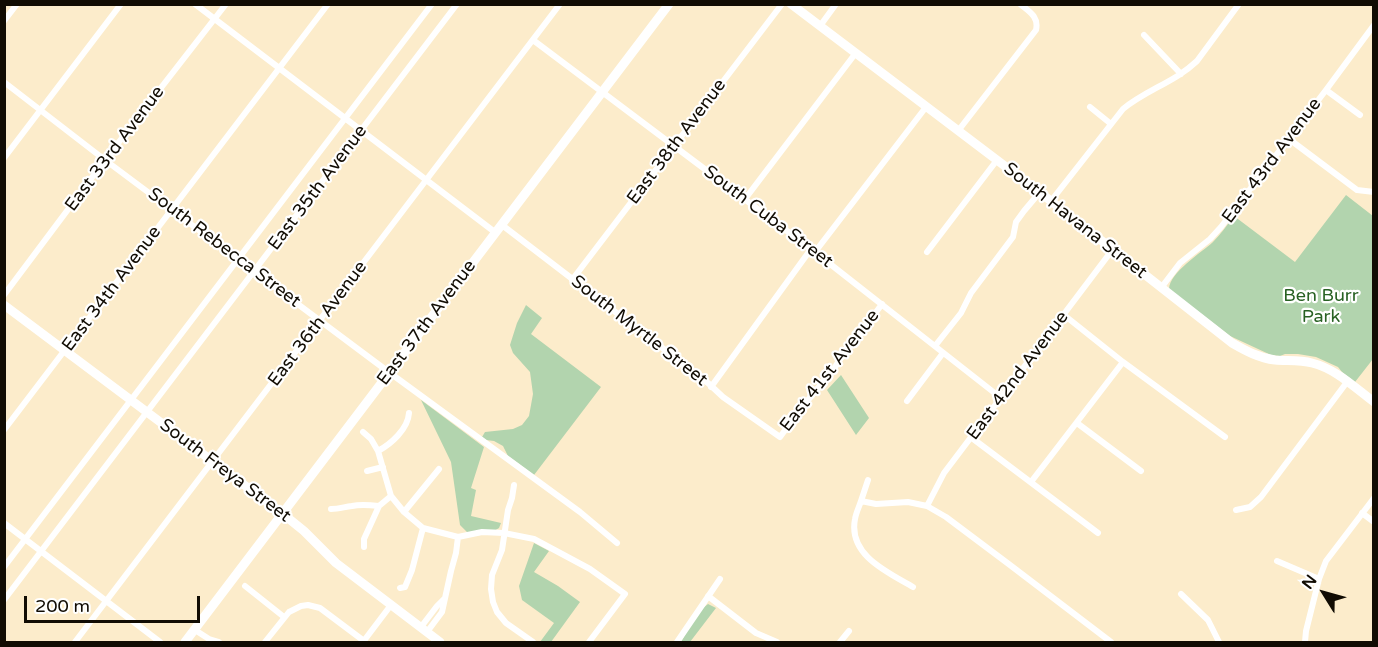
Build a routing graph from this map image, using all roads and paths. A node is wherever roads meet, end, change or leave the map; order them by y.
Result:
1 (17, 4) edge
2 (121, 4) edge
3 (195, 4) edge
4 (226, 4) edge
5 (328, 4) edge
6 (432, 4) edge
7 (457, 4) edge
8 (560, 4) edge
9 (669, 4) edge
10 (782, 4) edge
11 (791, 4) edge
12 (836, 4) edge
13 (1020, 4) edge
14 (1239, 4) edge
15 (215, 20) junction
16 (4, 21) edge
17 (1374, 25) edge
18 (820, 26) junction
19 (1144, 35) dead end
20 (533, 40) junction
21 (855, 54) junction
22 (280, 69) junction
23 (1181, 74) junction
24 (4, 82) edge
25 (1326, 90) junction
26 (603, 92) junction
27 (926, 107) junction
28 (1090, 107) dead end
29 (41, 110) junction
30 (1360, 115) dead end
31 (346, 118) junction
32 (1111, 124) junction
33 (362, 130) junction
34 (958, 131) junction
35 (1288, 139) junction
36 (674, 147) junction
37 (4, 158) edge
38 (105, 160) junction
39 (997, 160) junction
40 (427, 180) junction
41 (1040, 192) junction
42 (1374, 192) edge
43 (745, 199) junction
44 (1051, 201) junction
45 (173, 210) junction
46 (499, 229) junction
47 (1113, 249) junction
48 (813, 251) junction
49 (927, 252) dead end
50 (239, 259) junction
51 (255, 271) junction
52 (572, 280) junction
53 (1161, 288) junction
54 (4, 295) edge
55 (4, 304) edge
56 (882, 304) junction
57 (1064, 315) junction
58 (320, 321) junction
59 (935, 346) junction
60 (66, 350) junction
61 (943, 353) junction
62 (1123, 362) junction
63 (390, 373) junction
64 (1347, 382) junction
65 (711, 387) junction
66 (1001, 398) junction
67 (132, 400) junction
68 (907, 401) dead end
69 (1374, 402) edge
70 (148, 412) junction
71 (409, 413) dead end
72 (1077, 423) junction
73 (4, 430) edge
74 (363, 432) dead end
75 (777, 436) joint
76 (1224, 437) dead end
77 (972, 438) junction
78 (378, 451) junction
79 (213, 462) junction
80 (383, 467) junction
81 (439, 469) dead end
82 (367, 471) dead end
83 (1141, 471) dead end
84 (868, 480) dead end
85 (1031, 482) junction
86 (514, 485) dead end
87 (391, 496) junction
88 (1374, 498) edge
89 (861, 501) junction
90 (379, 506) junction
91 (927, 506) junction
92 (331, 509) dead end
93 (340, 510) junction
94 (1236, 510) dead end
95 (404, 512) junction
96 (1362, 513) junction
97 (283, 514) junction
98 (338, 518) dead end
99 (1374, 522) edge
100 (4, 523) edge
101 (423, 528) junction
102 (504, 533) junction
103 (1098, 533) dead end
104 (458, 537) junction
105 (25, 539) junction
106 (617, 543) dead end
107 (364, 547) dead end
108 (41, 552) junction
109 (1277, 561) dead end
110 (4, 567) edge
111 (720, 579) dead end
112 (1319, 579) junction
113 (245, 586) dead end
114 (912, 587) dead end
115 (404, 589) dead end
116 (1181, 594) dead end
117 (708, 596) junction
118 (4, 600) edge
119 (106, 601) junction
120 (391, 605) junction
121 (284, 617) junction
122 (196, 629) junction
123 (424, 630) junction
124 (849, 631) dead end
125 (75, 642) edge
126 (160, 642) edge
127 (185, 642) edge
128 (219, 642) edge
129 (265, 642) edge
130 (364, 642) edge
131 (441, 642) edge
132 (533, 642) edge
133 (589, 642) edge
134 (677, 642) edge
135 (777, 642) edge
136 (840, 642) edge
137 (1111, 642) edge
138 (1219, 642) edge
139 (1305, 642) edge

1 - 16 street
2 - 29 street
3 - 15 street, South Myrtle Street
4 - 15 street, East 33rd Avenue
5 - 22 street, East 34th Avenue
6 - 31 street, East 35th Avenue
7 - 33 street, East 35th Avenue
8 - 20 street, East 36th Avenue
9 - 26 street, East 37th Avenue
10 - 36 street, East 38th Avenue
11 - 18 street, South Havana Street
12 - 18 street
13 - 34 street
14 - 23 street
15 - 22 street, South Myrtle Street
15 - 38 street, East 33rd Avenue
17 - 25 street, East 43rd Avenue
18 - 21 street, South Havana Street
19 - 23 street
20 - 26 street, South Cuba Street
20 - 40 street, East 36th Avenue
21 - 27 street, South Havana Street
21 - 43 street
22 - 31 street, South Myrtle Street
22 - 45 street, East 34th Avenue
23 - 32 street
24 - 29 street, South Rebecca Street
25 - 30 street
25 - 35 street, East 43rd Avenue
26 - 36 street, South Cuba Street
26 - 46 street, East 37th Avenue
27 - 34 street, South Havana Street
27 - 48 street
28 - 32 street
29 - 37 street
29 - 38 street, South Rebecca Street
31 - 33 street, South Myrtle Street
31 - 50 street, East 35th Avenue
32 - 44 street
33 - 40 street, South Myrtle Street
33 - 51 street, East 35th Avenue
34 - 39 street, South Havana Street
35 - 42 street
35 - 53 street, East 43rd Avenue
36 - 43 street, South Cuba Street
36 - 52 street, East 38th Avenue
38 - 45 street, South Rebecca Street
38 - 54 street, East 33rd Avenue
39 - 41 street, South Havana Street
39 - 49 street
40 - 46 street, South Myrtle Street
40 - 58 street, East 36th Avenue
41 - 44 street, South Havana Street
41 - 59 street
43 - 48 street, South Cuba Street
44 - 47 street, South Havana Street
45 - 50 street, South Rebecca Street
45 - 60 street, East 34th Avenue
46 - 52 street, South Myrtle Street
46 - 63 street, East 37th Avenue
47 - 53 street, South Havana Street
47 - 57 street, East 42nd Avenue
48 - 56 street, South Cuba Street
48 - 65 street
50 - 51 street, South Rebecca Street
50 - 67 street, East 35th Avenue
51 - 58 street, South Rebecca Street
51 - 70 street, East 35th Avenue
52 - 65 street, South Myrtle Street
53 - 64 street, South Havana Street
55 - 60 street, South Freya Street
56 - 59 street, South Cuba Street
56 - 75 street, East 41st Avenue
57 - 62 street
57 - 66 street, East 42nd Avenue
58 - 63 street, South Rebecca Street
58 - 79 street, East 36th Avenue
59 - 61 street, South Cuba Street
60 - 67 street, South Freya Street
60 - 73 street, East 34th Avenue
61 - 66 street, South Cuba Street
61 - 68 street
62 - 72 street
62 - 76 street
63 - 97 street, East 37th Avenue
63 - 106 street, South Rebecca Street
64 - 69 street, South Havana Street
64 - 94 street
65 - 75 street, South Myrtle Street
66 - 77 street, East 42nd Avenue
67 - 70 street, South Freya Street
67 - 105 street, East 35th Avenue
70 - 79 street, South Freya Street
70 - 108 street, East 35th Avenue
71 - 78 street
72 - 83 street
72 - 85 street
74 - 78 street
77 - 85 street
77 - 91 street, East 42nd Avenue
78 - 80 street
79 - 97 street, South Freya Street
79 - 119 street, East 36th Avenue
80 - 82 street
80 - 87 street
81 - 95 street
84 - 89 street
85 - 103 street
86 - 102 street
87 - 90 street
87 - 95 street
88 - 96 street
89 - 91 street
89 - 114 street
90 - 93 street
90 - 107 street
91 - 137 street
92 - 93 street
93 - 98 street
95 - 101 street
96 - 99 street
96 - 112 street
97 - 120 street, South Freya Street
97 - 122 street, East 37th Avenue
100 - 105 street
101 - 104 street
101 - 115 street
102 - 104 street
102 - 132 street
102 - 133 street
104 - 123 street
105 - 108 street
105 - 110 street, East 35th Avenue
108 - 118 street, East 35th Avenue
108 - 119 street
109 - 112 street
111 - 117 street
112 - 139 street
113 - 121 street
116 - 138 street
117 - 134 street
117 - 135 street
119 - 125 street, East 36th Avenue
119 - 126 street
120 - 123 street, South Freya Street
120 - 130 street
121 - 129 street
121 - 130 street
122 - 127 street, East 37th Avenue
122 - 128 street
123 - 131 street, South Freya Street
124 - 136 street

